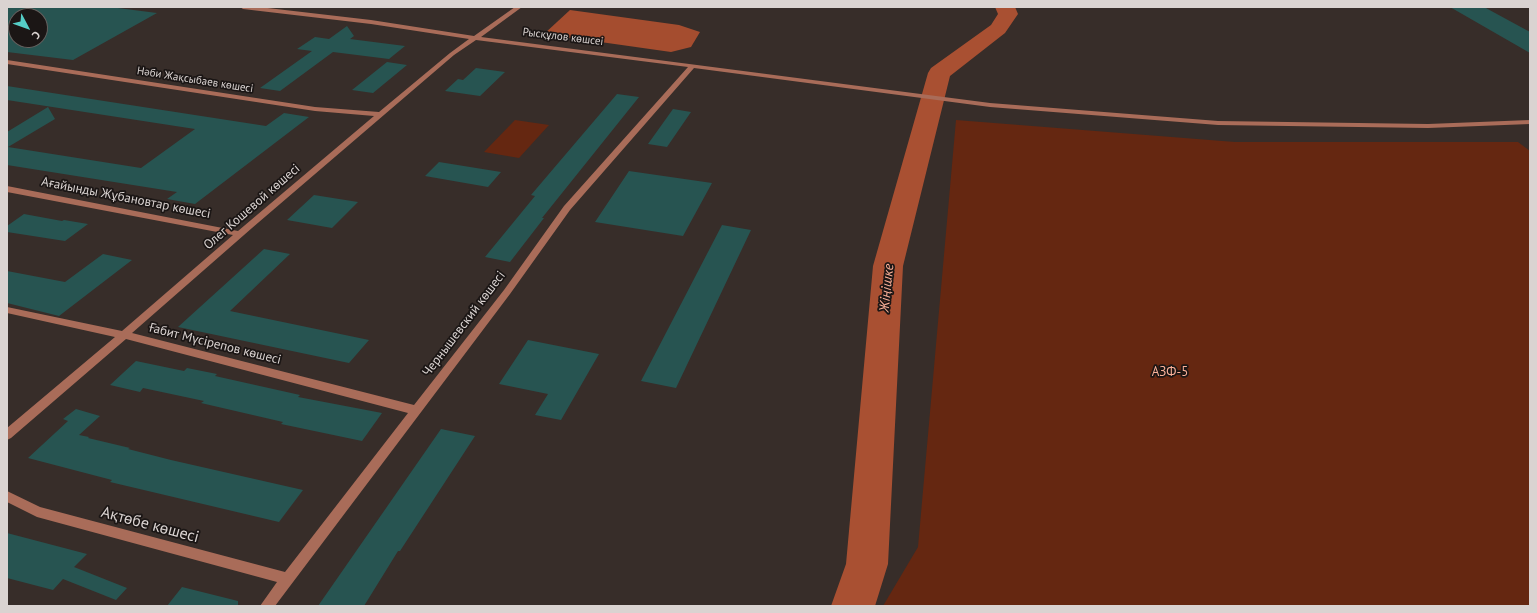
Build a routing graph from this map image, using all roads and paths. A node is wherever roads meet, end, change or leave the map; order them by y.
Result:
1 (243, 7) edge
2 (519, 7) edge
3 (476, 38) junction
4 (7, 62) edge
5 (693, 66) junction
6 (380, 114) junction
7 (1530, 122) edge
8 (7, 188) edge
9 (240, 234) junction
10 (7, 310) edge
11 (124, 335) junction
12 (415, 410) junction
13 (7, 435) edge
14 (7, 496) edge
15 (287, 579) junction
16 (267, 606) edge

1 - 3 street, Рысқұлов көшсеі
2 - 3 street, Олег Кошевой көшесі
3 - 5 street, Рысқұлов көшсеі
3 - 6 street, Олег Кошевой көшесі
4 - 6 street, Нәби Жақсыбаев көшесі
5 - 7 street, Рысқұлов көшсеі
5 - 12 street, Чернышевский көшесі
6 - 9 street, Олег Кошевой көшесі
8 - 9 street, Ағайынды Жұбановтар көшесі
9 - 11 street, Олег Кошевой көшесі
10 - 11 street, Ғабит Мүсірепов көшесі
11 - 12 street, Ғабит Мүсірепов көшесі
11 - 13 street, Олег Кошевой көшесі
12 - 15 street, Чернышевский көшесі
14 - 15 street, Ақтөбе көшесі
15 - 16 street, Чернышевский көшесі

